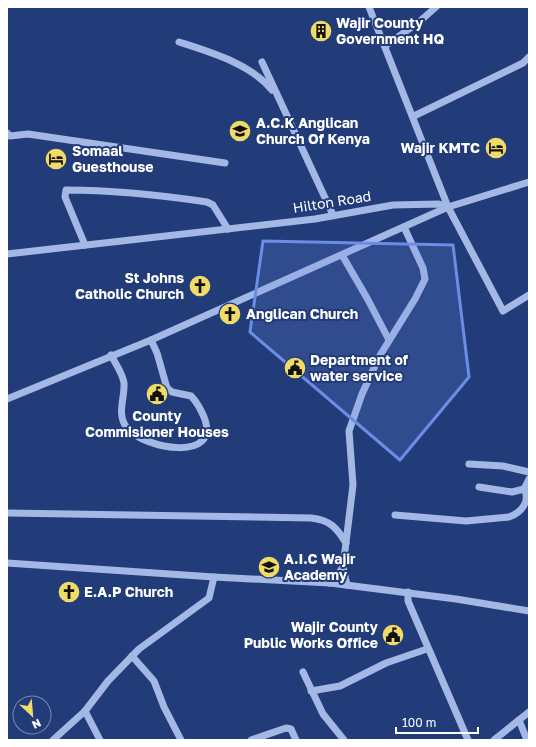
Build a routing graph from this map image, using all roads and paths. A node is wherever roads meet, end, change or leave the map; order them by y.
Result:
1 (369, 7) edge
2 (436, 7) edge
3 (179, 42) dead end
4 (385, 46) junction
5 (529, 57) edge
6 (262, 62) dead end
7 (277, 97) junction
8 (414, 116) junction
9 (7, 133) edge
10 (225, 163) dead end
11 (529, 182) edge
12 (448, 207) junction
13 (333, 215) junction
14 (404, 227) junction
15 (228, 229) junction
16 (85, 245) junction
17 (7, 254) edge
18 (342, 255) junction
19 (529, 295) edge
20 (151, 340) junction
21 (389, 340) junction
22 (111, 355) junction
23 (7, 399) edge
24 (469, 464) dead end
25 (529, 472) edge
26 (529, 479) edge
27 (479, 486) dead end
28 (524, 489) junction
29 (7, 513) edge
30 (395, 515) dead end
31 (346, 543) junction
32 (7, 563) edge
33 (343, 566) junction
34 (214, 577) junction
35 (330, 583) junction
36 (347, 585) junction
37 (408, 592) junction
38 (529, 611) edge
39 (427, 649) junction
40 (132, 656) junction
41 (303, 672) dead end
42 (312, 691) junction
43 (85, 711) junction
44 (529, 712) edge
45 (519, 720) junction
46 (53, 740) edge
47 (100, 740) edge
48 (181, 740) edge
49 (251, 740) edge
50 (296, 740) edge
51 (344, 740) edge
52 (468, 740) edge
53 (494, 740) edge
54 (527, 740) edge

1 - 4 street
2 - 4 street
3 - 7 street
4 - 8 street
5 - 8 street
6 - 7 street
7 - 13 street
8 - 12 street
9 - 10 street
11 - 12 street
12 - 13 street, Hilton Road
12 - 14 street
12 - 19 street
13 - 15 street, Hilton Road
14 - 18 street
14 - 21 street
15 - 16 street, Hilton Road
15 - 16 street
16 - 17 street, Hilton Road
18 - 20 street
18 - 21 street
20 - 22 street
20 - 22 street
21 - 31 street
22 - 23 street
24 - 25 street
26 - 28 street
27 - 28 street
28 - 30 street
29 - 31 street
31 - 33 street
32 - 34 street
33 - 35 street
33 - 36 street
34 - 35 street
34 - 40 street
35 - 36 street
36 - 37 street
37 - 38 street
37 - 39 street
39 - 42 street
39 - 52 street
40 - 43 street
40 - 48 street
41 - 42 street
42 - 51 street
43 - 46 street
43 - 47 street
44 - 45 street
45 - 53 street
45 - 54 street
49 - 50 street

